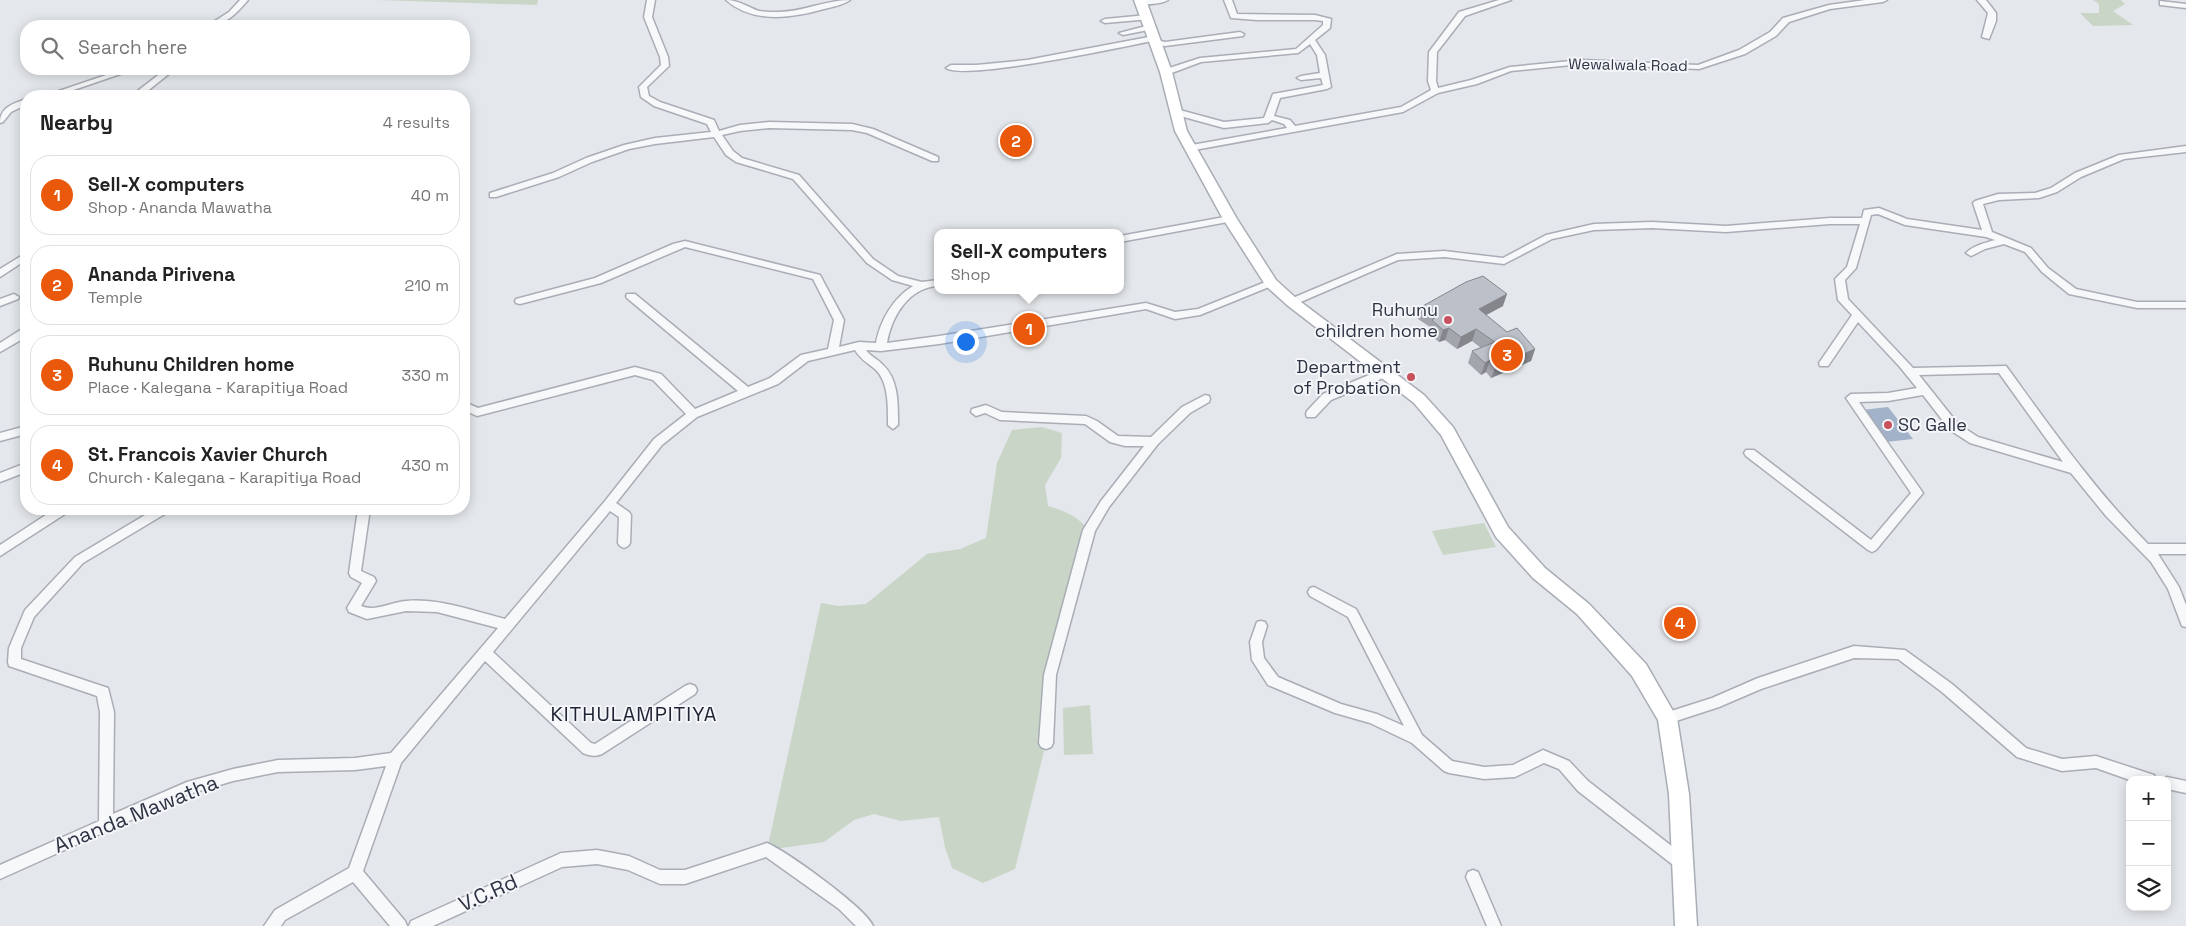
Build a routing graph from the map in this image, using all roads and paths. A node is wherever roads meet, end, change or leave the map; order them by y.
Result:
1 (244, 0) edge
2 (651, 0) edge
3 (730, 0) edge
4 (846, 0) edge
5 (1164, 0) edge
6 (1228, 0) edge
7 (1508, 0) edge
8 (1883, 0) edge
9 (1981, 0) edge
10 (2163, 3) dead end
11 (2186, 6) edge
12 (222, 20) edge
13 (1105, 21) dead end
14 (1148, 21) edge
15 (1123, 34) dead end
16 (1240, 34) dead end
17 (1986, 37) dead end
18 (1310, 40) junction
19 (951, 67) dead end
20 (1166, 72) junction
21 (113, 75) edge
22 (163, 75) edge
23 (1324, 75) junction
24 (1301, 78) dead end
25 (66, 90) edge
26 (144, 90) edge
27 (1435, 91) junction
28 (20, 105) edge
29 (1176, 112) junction
30 (1269, 117) junction
31 (0, 120) edge
32 (1292, 129) junction
33 (716, 134) junction
34 (1189, 148) junction
35 (2186, 149) edge
36 (935, 159) dead end
37 (493, 195) dead end
38 (1230, 219) junction
39 (1866, 221) junction
40 (1988, 234) junction
41 (1124, 238) edge
42 (2003, 241) junction
43 (1971, 254) dead end
44 (20, 260) edge
45 (0, 274) edge
46 (1271, 283) junction
47 (934, 284) edge
48 (922, 285) junction
49 (632, 296) dead end
50 (14, 297) dead end
51 (520, 301) dead end
52 (1292, 302) junction
53 (0, 303) edge
54 (2186, 305) edge
55 (1858, 315) junction
56 (20, 336) edge
57 (859, 346) junction
58 (881, 347) junction
59 (0, 348) edge
60 (833, 352) junction
61 (1824, 363) dead end
62 (1386, 372) junction
63 (1909, 372) junction
64 (1925, 391) junction
65 (746, 392) junction
66 (1205, 399) dead end
67 (470, 409) edge
68 (976, 412) dead end
69 (693, 414) junction
70 (1311, 414) dead end
71 (893, 425) dead end
72 (20, 431) edge
73 (0, 436) edge
74 (1154, 440) junction
75 (1750, 453) dead end
76 (20, 470) edge
77 (2075, 470) junction
78 (0, 478) edge
79 (609, 504) junction
80 (55, 515) edge
81 (154, 515) edge
82 (363, 515) edge
83 (624, 543) dead end
84 (2146, 549) junction
85 (2186, 549) edge
86 (0, 551) edge
87 (1314, 592) dead end
88 (2185, 618) edge
89 (508, 625) junction
90 (1261, 626) dead end
91 (485, 653) junction
92 (690, 690) dead end
93 (1667, 718) junction
94 (1417, 739) junction
95 (1046, 743) dead end
96 (395, 759) junction
97 (2137, 776) edge
98 (2171, 785) edge
99 (2186, 787) edge
100 (106, 825) junction
101 (1682, 863) junction
102 (0, 872) edge
103 (355, 873) junction
104 (1473, 876) dead end
105 (271, 926) edge
106 (400, 926) edge
107 (416, 926) edge
108 (866, 926) edge
109 (1494, 926) edge
110 (1686, 926) edge

1 - 12 street
2 - 33 street
3 - 4 street
5 - 14 street
6 - 18 street
7 - 27 street
8 - 27 street, Wewalwala Road
9 - 17 street
10 - 11 street
13 - 14 street
14 - 15 street
14 - 16 street
14 - 19 street
14 - 20 main road
18 - 20 street
18 - 23 street
20 - 29 main road
21 - 25 street
22 - 26 street
23 - 24 street
23 - 30 street
27 - 32 street, Wewalwala Road
28 - 31 street
29 - 30 street
29 - 34 main road
30 - 32 street
32 - 34 street, Wewalwala Road
33 - 36 street
33 - 37 street
33 - 48 street
34 - 38 main road
35 - 40 street
38 - 41 street
38 - 46 main road
39 - 40 street
39 - 52 street
39 - 55 street
40 - 42 street
42 - 43 street
42 - 54 street
44 - 45 street
46 - 52 main road
46 - 58 street
47 - 48 street
48 - 58 street
49 - 65 street
50 - 53 street
51 - 60 street
52 - 62 main road
55 - 61 street
55 - 63 street
56 - 59 street
57 - 58 street
57 - 60 street
57 - 71 street
60 - 65 street
62 - 70 street
62 - 93 main road
63 - 64 street
63 - 77 street
64 - 75 street
64 - 77 street
65 - 69 street
66 - 74 street
67 - 69 street
68 - 74 street
69 - 79 street
72 - 73 street
74 - 95 street
76 - 78 street
77 - 84 street
79 - 83 street
79 - 89 street
80 - 86 street
81 - 100 street
82 - 89 street
84 - 85 street
84 - 88 street
87 - 94 street
89 - 91 street
90 - 94 street
91 - 92 street
91 - 96 street
93 - 97 street
93 - 101 main road
94 - 101 street
96 - 100 street, Ananda Mawatha
96 - 103 street
98 - 99 street
100 - 102 street, Ananda Mawatha
101 - 110 main road
103 - 105 street
103 - 106 street
104 - 109 street
107 - 108 street, V.C.Rd

